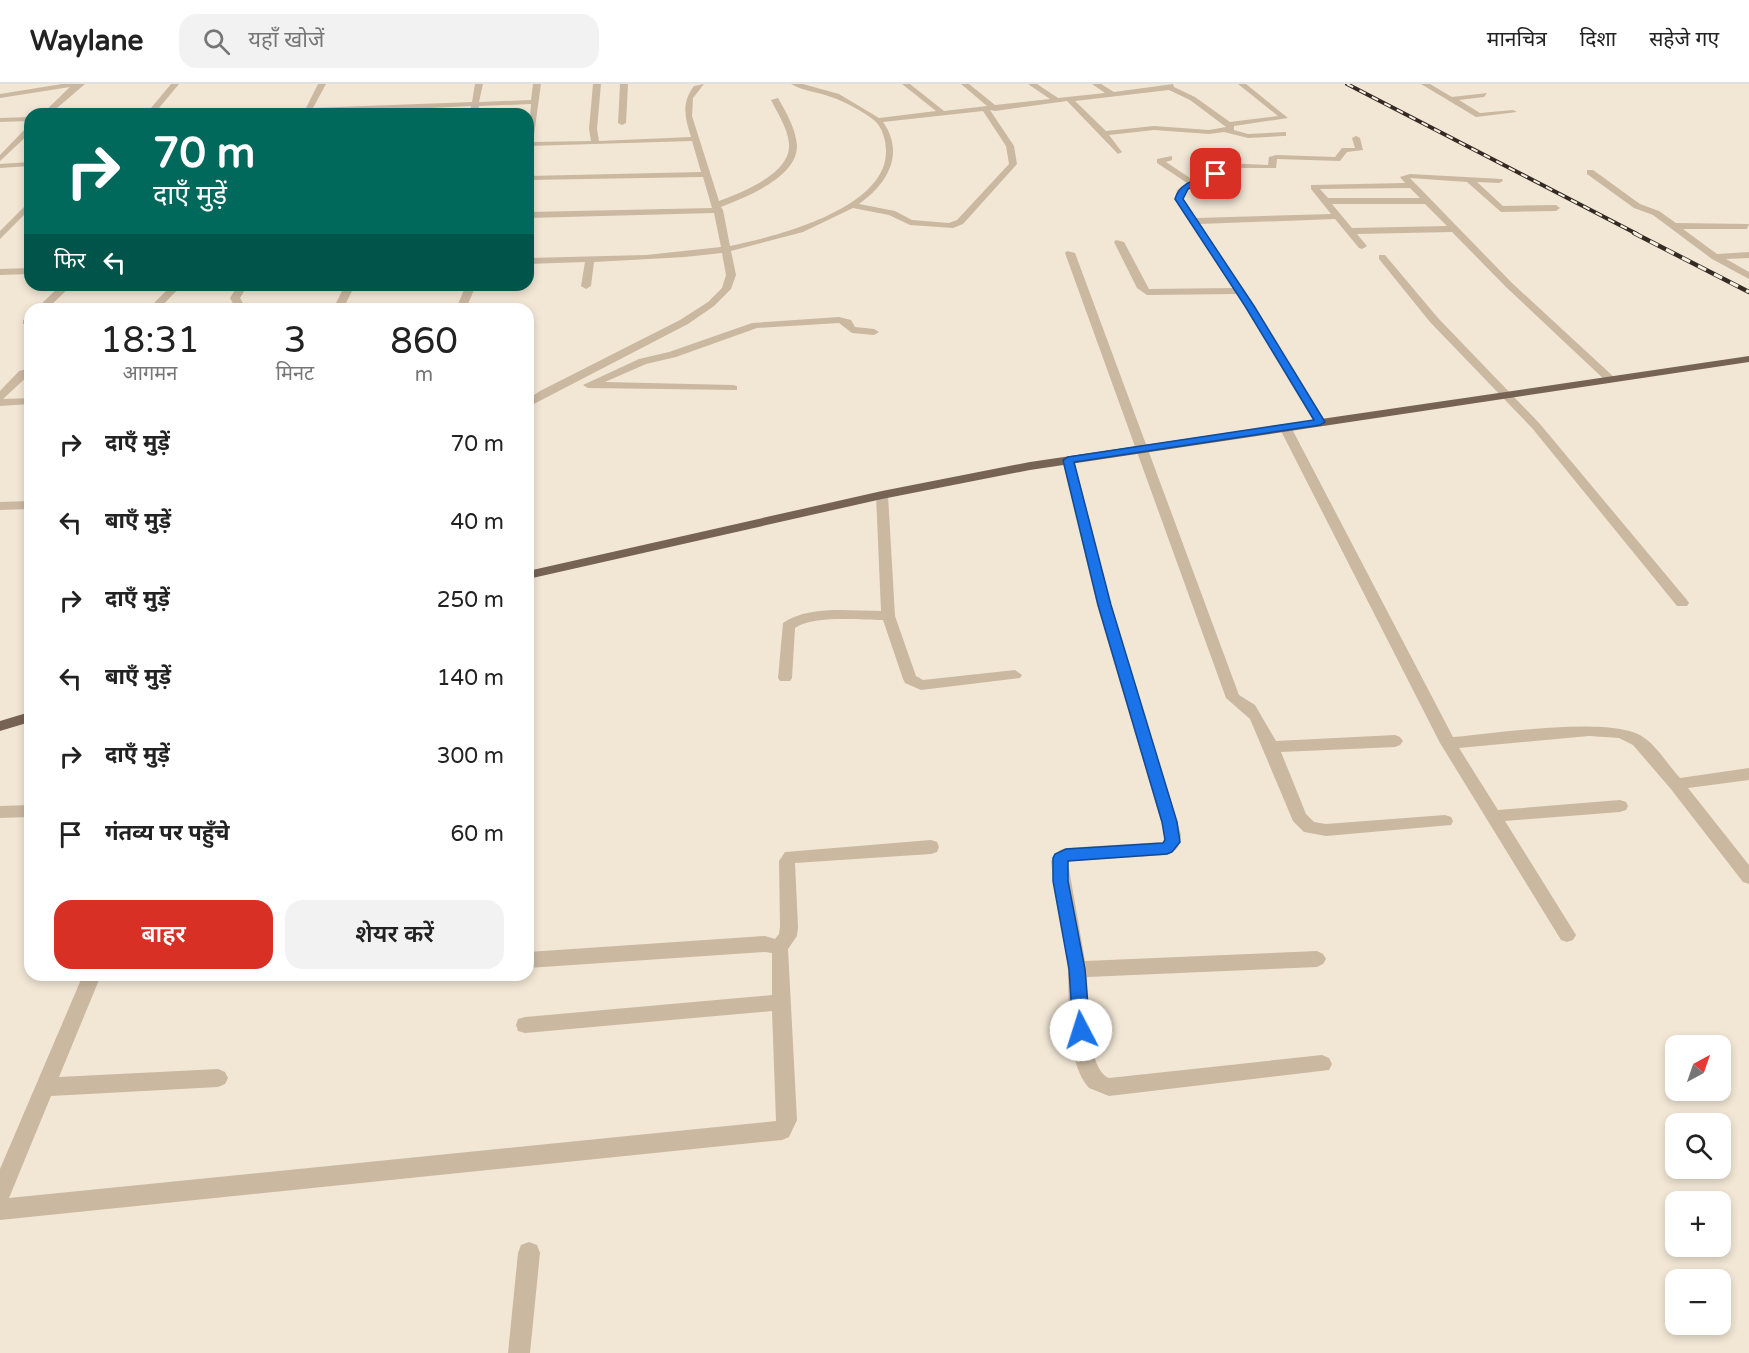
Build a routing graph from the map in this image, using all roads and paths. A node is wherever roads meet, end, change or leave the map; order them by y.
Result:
1 (79, 84) edge
2 (175, 84) edge
3 (322, 84) edge
4 (479, 84) edge
5 (537, 84) edge
6 (597, 84) edge
7 (624, 84) edge
8 (700, 84) edge
9 (795, 84) edge
10 (906, 84) edge
11 (965, 84) edge
12 (1032, 84) edge
13 (1096, 84) edge
14 (1242, 84) edge
15 (1425, 84) edge
16 (1169, 86) edge
17 (1114, 95) junction
18 (1484, 95) dead end
19 (0, 96) edge
20 (1452, 99) junction
21 (775, 100) dead end
22 (1070, 100) junction
23 (1058, 101) junction
24 (535, 102) junction
25 (476, 104) junction
26 (417, 105) junction
27 (53, 108) edge
28 (155, 108) edge
29 (310, 108) edge
30 (362, 108) edge
31 (415, 108) edge
32 (475, 108) edge
33 (534, 108) edge
34 (991, 109) junction
35 (1513, 112) dead end
36 (942, 113) junction
37 (24, 119) edge
38 (0, 120) edge
39 (878, 120) junction
40 (622, 123) dead end
41 (1228, 127) junction
42 (1104, 133) junction
43 (1283, 134) dead end
44 (24, 135) edge
45 (1356, 138) dead end
46 (694, 139) junction
47 (595, 143) junction
48 (534, 144) edge
49 (1118, 152) dead end
50 (1169, 158) dead end
51 (0, 159) edge
52 (24, 165) edge
53 (0, 166) edge
54 (1590, 172) dead end
55 (706, 174) junction
56 (534, 178) edge
57 (1470, 180) junction
58 (1499, 181) dead end
59 (1192, 183) junction
60 (1411, 185) junction
61 (1327, 201) junction
62 (1426, 201) junction
63 (853, 205) junction
64 (718, 207) junction
65 (1556, 208) dead end
66 (24, 210) edge
67 (534, 215) edge
68 (1339, 216) junction
69 (1194, 221) junction
70 (1675, 226) junction
71 (1747, 226) dead end
72 (1454, 229) junction
73 (1350, 231) junction
74 (0, 236) edge
75 (1119, 242) dead end
76 (1362, 246) dead end
77 (728, 249) junction
78 (1070, 253) dead end
79 (1749, 255) edge
80 (1382, 257) dead end
81 (1714, 257) junction
82 (590, 259) junction
83 (534, 261) edge
84 (24, 271) edge
85 (0, 272) edge
86 (1749, 276) edge
87 (586, 286) dead end
88 (60, 291) edge
89 (171, 291) edge
90 (1240, 291) junction
91 (48, 303) edge
92 (159, 303) edge
93 (874, 332) dead end
94 (1749, 359) edge
95 (24, 372) edge
96 (1611, 380) junction
97 (588, 385) junction
98 (733, 388) dead end
99 (543, 393) junction
100 (1509, 396) junction
101 (0, 397) edge
102 (534, 400) edge
103 (24, 401) edge
104 (0, 403) edge
105 (1320, 422) junction
106 (1286, 429) junction
107 (1143, 450) junction
108 (1068, 460) junction
109 (882, 495) junction
110 (24, 505) edge
111 (0, 506) edge
112 (534, 574) edge
113 (1682, 603) dead end
114 (888, 616) junction
115 (1015, 675) dead end
116 (785, 678) dead end
117 (24, 719) edge
118 (0, 726) edge
119 (1395, 741) dead end
120 (1448, 743) junction
121 (1271, 747) junction
122 (1749, 774) edge
123 (1676, 784) junction
124 (1620, 806) dead end
125 (24, 811) edge
126 (0, 812) edge
127 (1494, 816) junction
128 (1445, 821) dead end
129 (932, 847) dead end
130 (1749, 878) edge
131 (1567, 935) dead end
132 (779, 948) junction
133 (1317, 959) dead end
134 (534, 960) edge
135 (1077, 969) junction
136 (89, 981) edge
137 (781, 1002) junction
138 (525, 1025) dead end
139 (1322, 1064) dead end
140 (218, 1078) dead end
141 (44, 1087) junction
142 (0, 1194) edge
143 (0, 1209) edge
144 (529, 1253) dead end
145 (519, 1353) edge

1 - 19 street
1 - 27 street
2 - 28 street
3 - 29 street
4 - 25 street
5 - 24 street
6 - 47 street
7 - 40 street
8 - 46 street
9 - 39 street
10 - 36 street
11 - 34 street
12 - 23 street
13 - 17 street
14 - 41 street
15 - 20 street
16 - 17 street
16 - 41 street
17 - 22 street
18 - 20 street
20 - 35 street
21 - 64 street
22 - 23 street
22 - 42 street
23 - 34 street
24 - 25 street
24 - 33 street
25 - 26 street
25 - 32 street
26 - 30 street
26 - 31 street
34 - 36 street
34 - 63 street
36 - 39 street
37 - 38 street
39 - 63 street
41 - 42 street
41 - 43 street
42 - 49 street
44 - 51 street
45 - 59 street
46 - 47 street
46 - 55 street
47 - 48 street
50 - 59 street
52 - 53 street
54 - 70 street
55 - 56 street
55 - 64 street
57 - 58 street
57 - 60 street
57 - 65 street
59 - 69 street
60 - 61 street
60 - 62 street
61 - 62 street
61 - 68 street
62 - 72 street
63 - 77 street
64 - 67 street
64 - 77 street
66 - 74 street
68 - 69 street
68 - 73 street
69 - 90 street
70 - 71 street
70 - 81 street
72 - 73 street
72 - 96 street
73 - 76 street
75 - 90 street
77 - 82 street
77 - 99 street
78 - 107 street
79 - 81 street
80 - 100 street
81 - 86 street
82 - 83 street
82 - 87 street
84 - 85 street
88 - 91 street
89 - 92 street
90 - 105 street
93 - 97 street
94 - 96 main road
95 - 101 street
96 - 100 main road
97 - 98 street
97 - 99 street
99 - 102 street
100 - 105 main road
100 - 113 street
103 - 104 street
105 - 106 main road
106 - 107 main road
106 - 120 street
107 - 108 main road
107 - 121 street
108 - 109 main road
108 - 135 street
109 - 112 main road
109 - 114 street
110 - 111 street
114 - 115 street
114 - 116 street
117 - 118 main road
119 - 121 street
120 - 123 street
120 - 127 street
121 - 128 street
122 - 123 street
123 - 130 street
124 - 127 street
125 - 126 street
127 - 131 street
129 - 132 street
132 - 134 street
132 - 137 street
133 - 135 street
135 - 139 street
136 - 141 street
137 - 138 street
137 - 143 street
140 - 141 street
141 - 142 street
144 - 145 street

